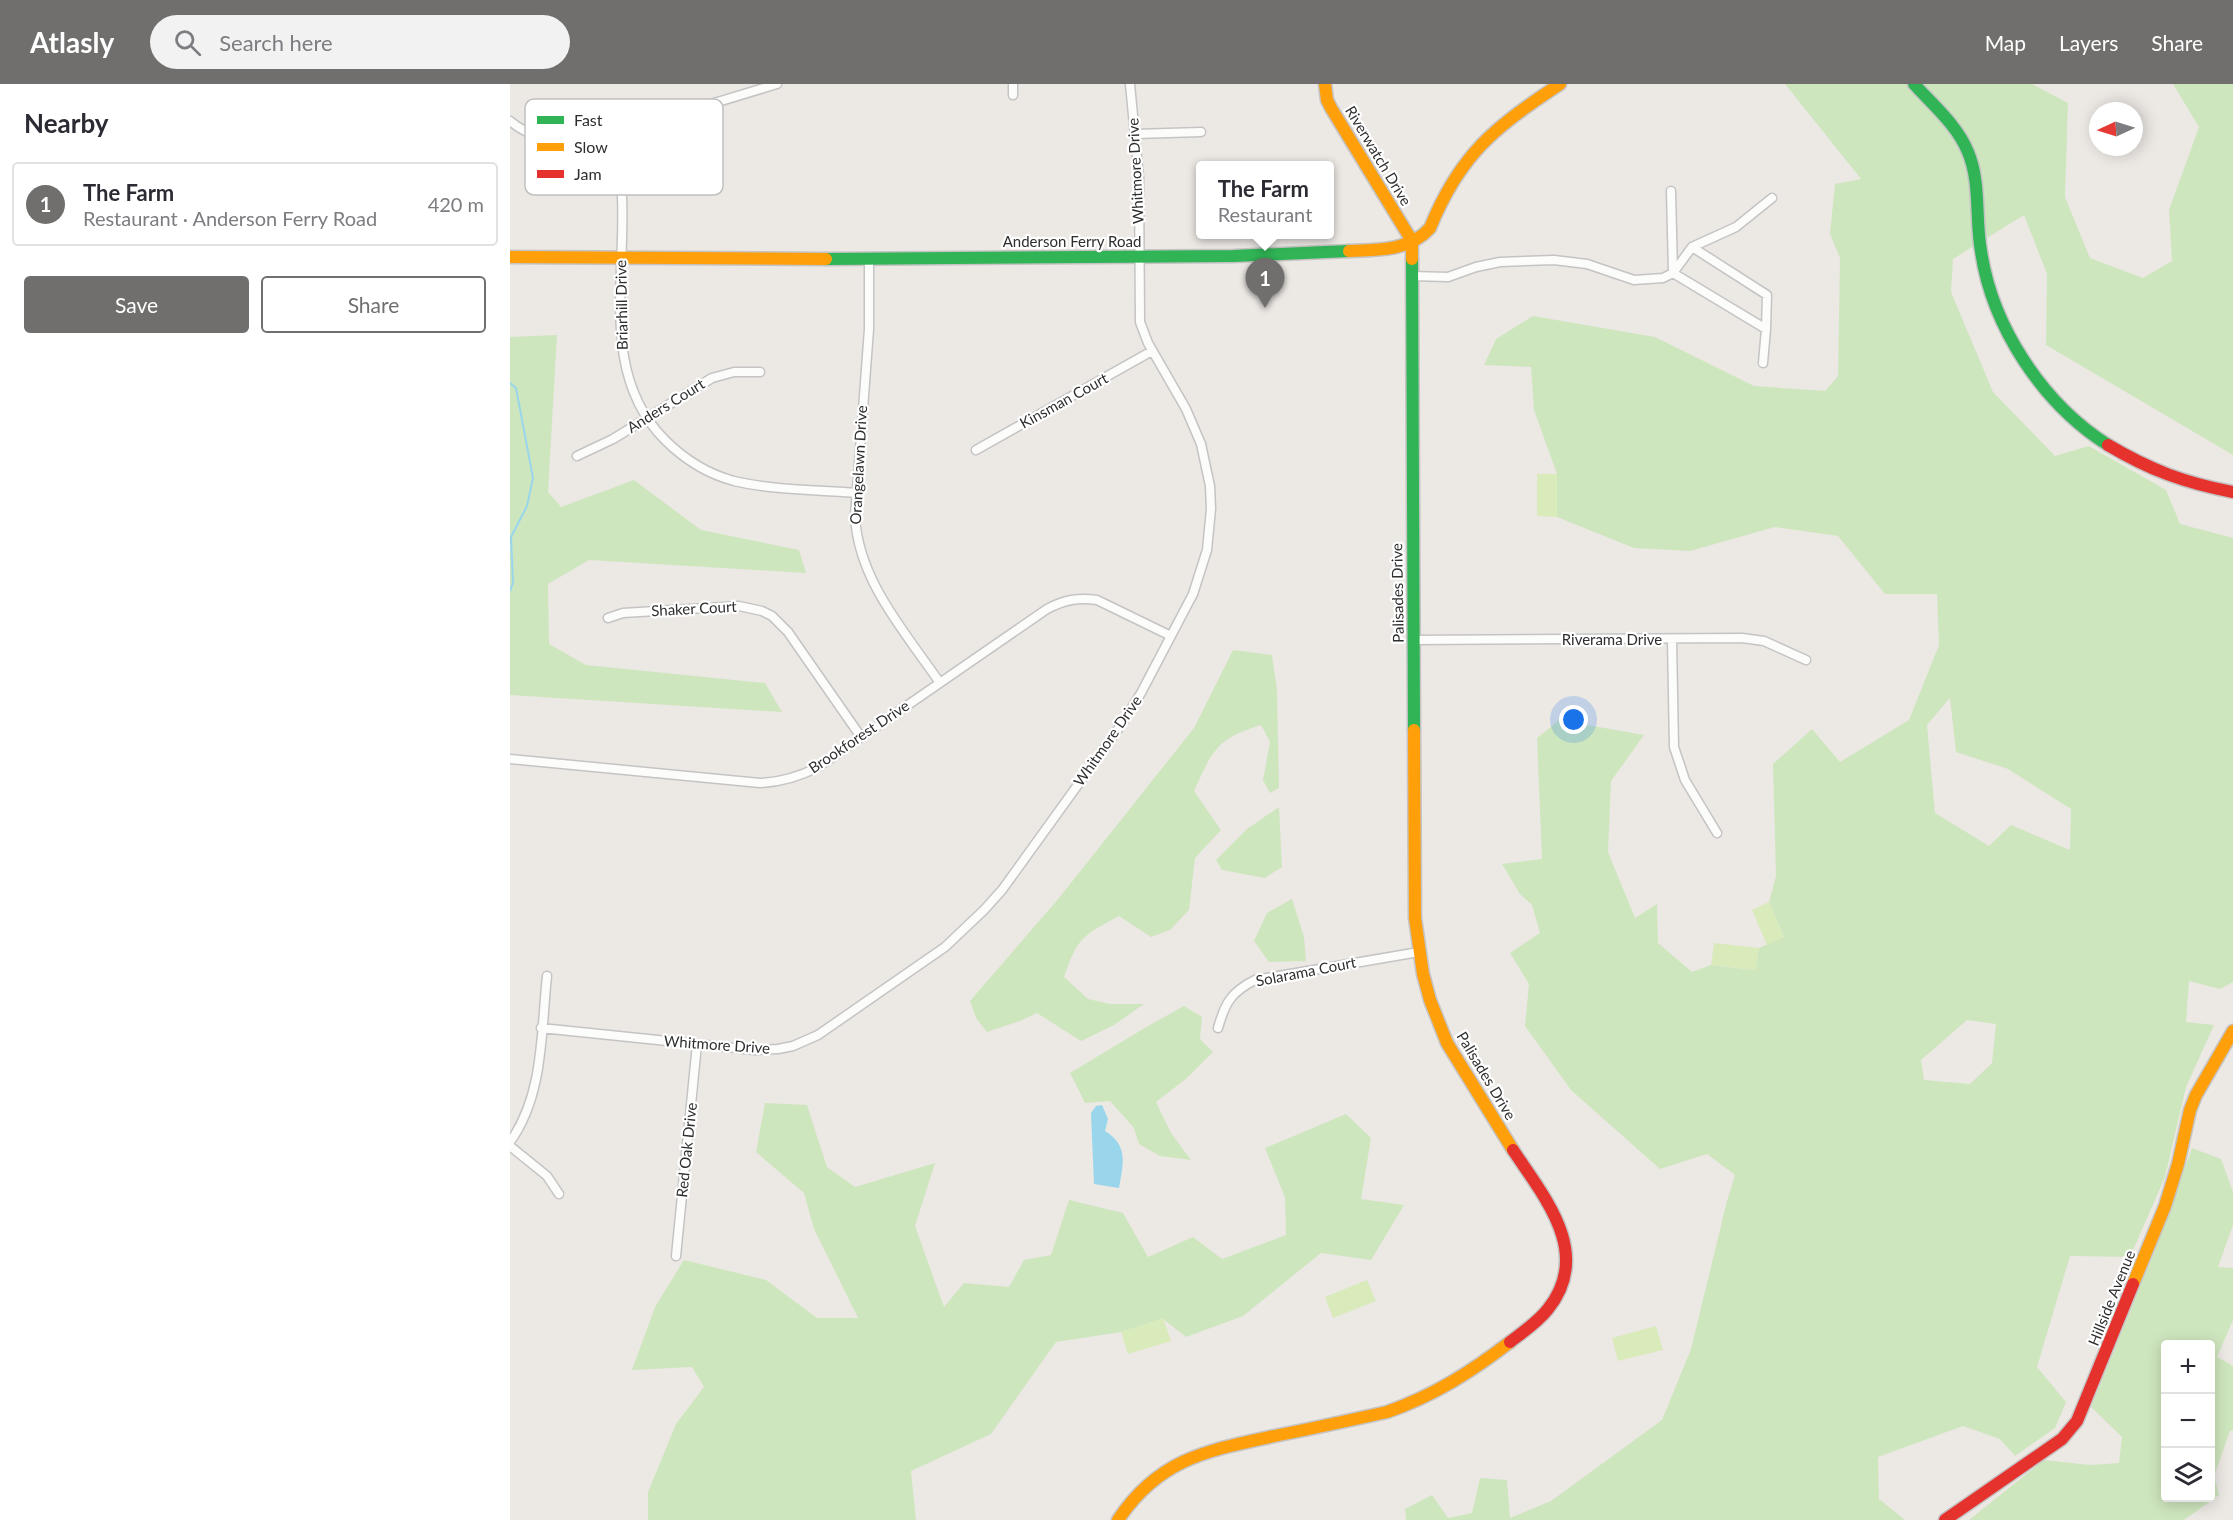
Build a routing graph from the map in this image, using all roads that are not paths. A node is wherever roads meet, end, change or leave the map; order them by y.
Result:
1 (777, 84) edge
2 (1013, 84) edge
3 (1130, 84) edge
4 (1325, 84) edge
5 (1560, 84) edge
6 (1914, 84) edge
7 (1013, 95) dead end
8 (723, 100) edge
9 (510, 121) edge
10 (525, 131) edge
11 (1201, 132) dead end
12 (1135, 134) junction
13 (1671, 191) dead end
14 (622, 195) edge
15 (1772, 198) dead end
16 (1412, 241) junction
17 (1692, 247) junction
18 (1139, 256) junction
19 (510, 257) edge
20 (621, 259) junction
21 (869, 259) junction
22 (1673, 273) junction
23 (1411, 276) junction
24 (1766, 329) junction
25 (1152, 351) junction
26 (1763, 363) dead end
27 (760, 372) dead end
28 (646, 418) junction
29 (976, 450) dead end
30 (577, 456) dead end
31 (2233, 492) edge
32 (856, 493) junction
33 (608, 618) dead end
34 (1171, 636) junction
35 (1672, 639) junction
36 (1414, 640) junction
37 (1806, 660) dead end
38 (940, 683) junction
39 (861, 737) junction
40 (510, 759) edge
41 (1717, 833) dead end
42 (1419, 951) junction
43 (547, 976) dead end
44 (541, 1028) junction
45 (1218, 1028) dead end
46 (2233, 1031) edge
47 (698, 1044) junction
48 (510, 1144) edge
49 (559, 1194) dead end
50 (676, 1256) dead end
51 (1118, 1520) edge
52 (1945, 1520) edge

1 - 8 street
2 - 7 street
3 - 12 street, Whitmore Drive
4 - 16 street, Riverwatch Drive
5 - 16 street, Anderson Ferry Road
6 - 31 street
9 - 10 street
11 - 12 street
12 - 18 street, Whitmore Drive
13 - 22 street
14 - 20 street, Briarhill Drive
15 - 17 street
16 - 18 street, Anderson Ferry Road
16 - 23 street, Palisades Drive
17 - 22 street
17 - 24 street
18 - 21 street, Anderson Ferry Road
18 - 25 street, Whitmore Drive
19 - 20 street, Anderson Ferry Road
20 - 21 street, Anderson Ferry Road
20 - 28 street, Briarhill Drive
21 - 32 street, Orangelawn Drive
22 - 23 street
22 - 24 street
23 - 36 street, Palisades Drive
24 - 26 street
25 - 29 street, Kinsman Court
25 - 34 street, Whitmore Drive
27 - 28 street, Anders Court
28 - 30 street, Anders Court
28 - 32 street, Briarhill Drive
32 - 38 street, Orangelawn Drive
33 - 39 street, Shaker Court
34 - 38 street, Brookforest Drive
34 - 47 street, Whitmore Drive
35 - 36 street, Riverama Drive
35 - 37 street, Riverama Drive
35 - 41 street
36 - 42 street, Palisades Drive
38 - 39 street, Brookforest Drive
39 - 40 street, Brookforest Drive
42 - 45 street, Solarama Court
42 - 51 street, Palisades Drive
43 - 44 street
44 - 47 street, Whitmore Drive
44 - 48 street
46 - 52 street, Hillside Avenue
47 - 50 street, Red Oak Drive
48 - 49 street

